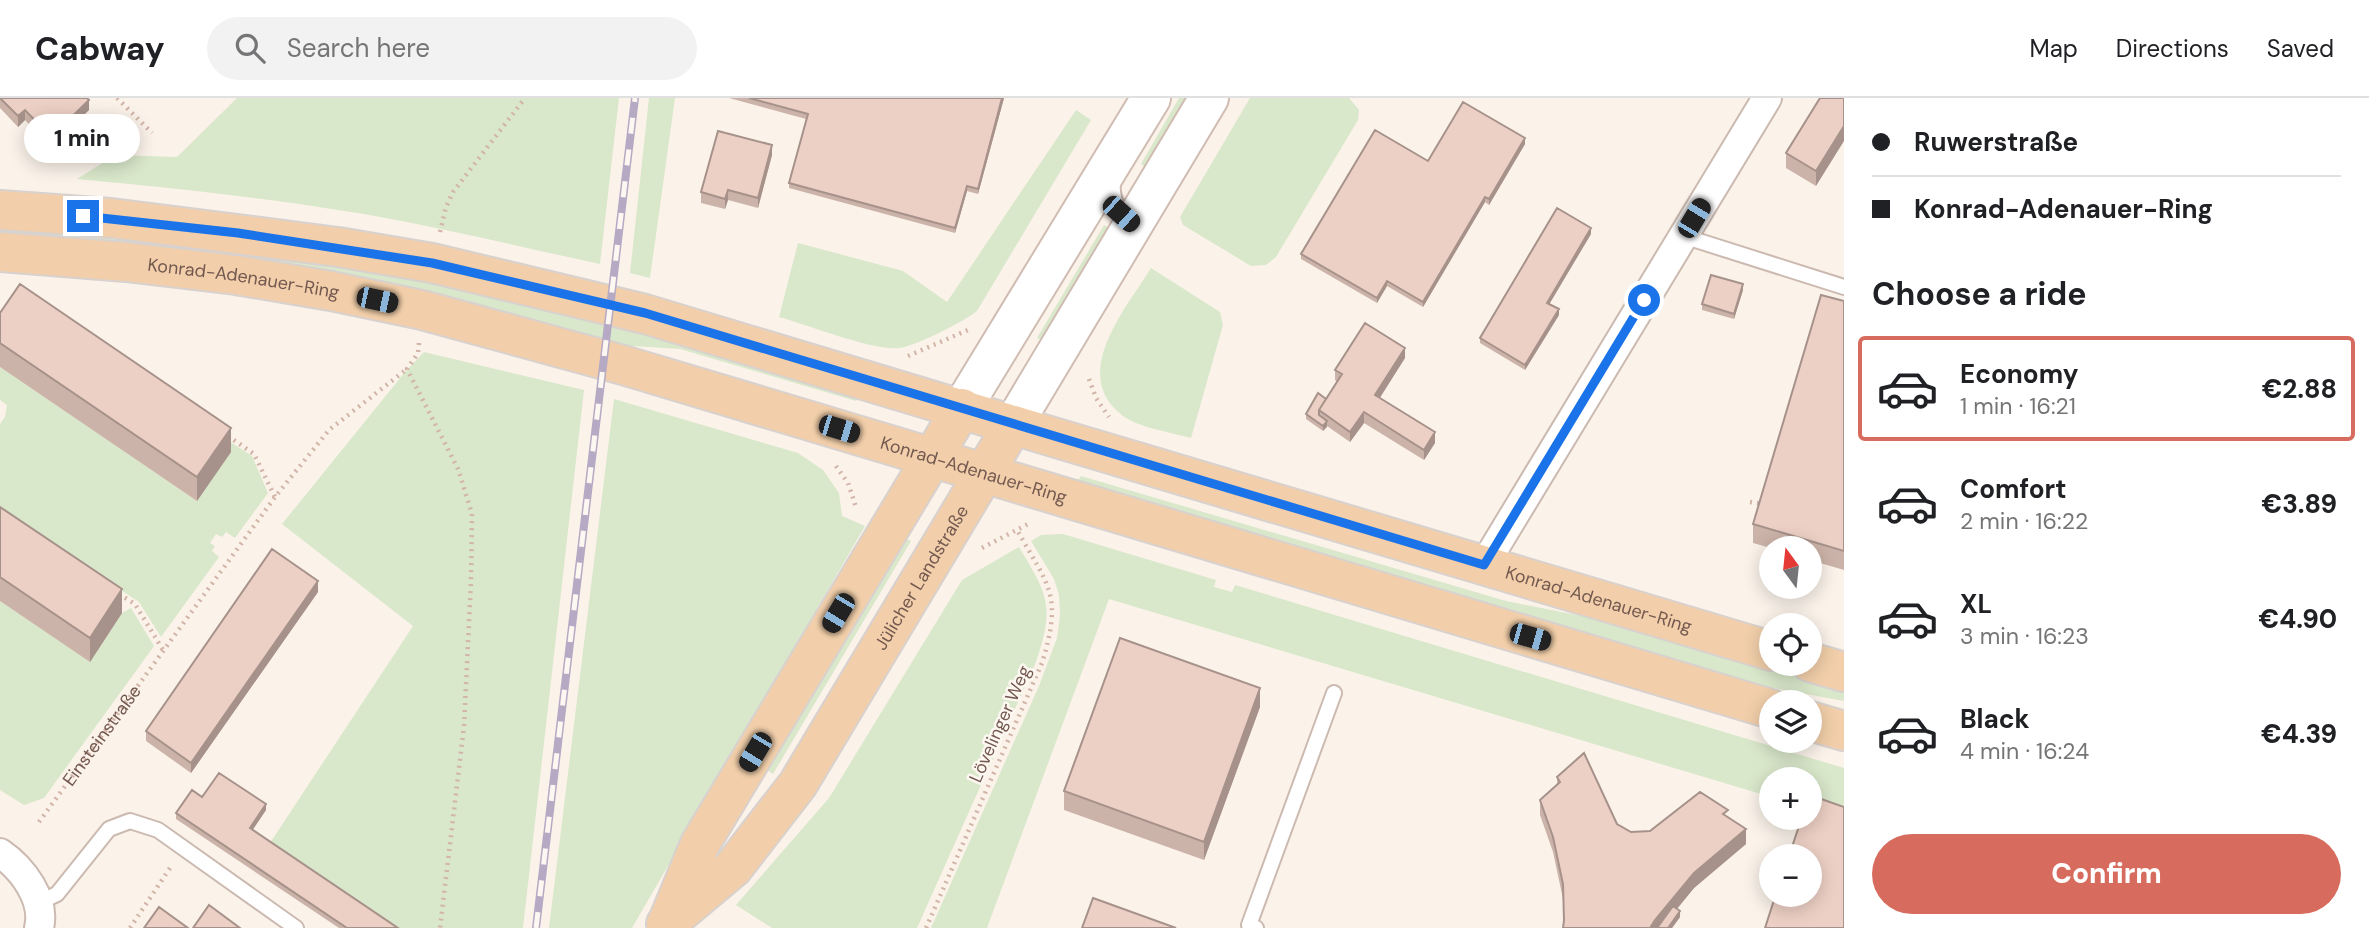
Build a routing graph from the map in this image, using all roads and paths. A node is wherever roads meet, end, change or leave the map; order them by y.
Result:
1 (117, 98) edge
2 (524, 98) edge
3 (1151, 98) edge
4 (1209, 98) edge
5 (1767, 98) edge
6 (152, 133) dead end
7 (1115, 156) junction
8 (0, 210) edge
9 (1133, 225) junction
10 (1683, 236) junction
11 (0, 252) edge
12 (432, 263) junction
13 (1844, 287) edge
14 (422, 310) junction
15 (407, 369) junction
16 (1089, 379) dead end
17 (962, 408) junction
18 (1106, 414) dead end
19 (1013, 425) junction
20 (220, 431) edge
21 (932, 458) junction
22 (985, 474) junction
23 (275, 498) junction
24 (1751, 502) dead end
25 (1765, 504) edge
26 (1017, 530) dead end
27 (1484, 565) junction
28 (113, 589) edge
29 (1759, 646) edge
30 (163, 650) junction
31 (1822, 666) edge
32 (1844, 672) edge
33 (1334, 694) dead end
34 (1759, 705) edge
35 (1822, 725) edge
36 (1844, 731) edge
37 (39, 822) dead end
38 (183, 848) junction
39 (0, 853) edge
40 (38, 916) edge
41 (665, 926) edge
42 (130, 928) edge
43 (296, 928) edge
44 (440, 928) edge
45 (926, 928) edge
46 (1256, 928) edge

1 - 6 path
2 - 12 path
3 - 7 main road, Jülicher Landstraße
4 - 9 main road, Jülicher Landstraße
5 - 10 street
7 - 9 lane
7 - 17 main road, Jülicher Landstraße
8 - 12 main road, Konrad-Adenauer-Ring
9 - 19 main road, Jülicher Landstraße
10 - 13 lane
10 - 27 street
11 - 14 main road, Konrad-Adenauer-Ring
12 - 17 main road, Konrad-Adenauer-Ring
14 - 15 path
14 - 21 main road, Konrad-Adenauer-Ring
15 - 23 path, Einsteinstraße
15 - 44 path
16 - 18 path
17 - 19 main road, Konrad-Adenauer-Ring
17 - 21 main road, Jülicher Landstraße
19 - 22 main road, Jülicher Landstraße
19 - 27 main road, Konrad-Adenauer-Ring
20 - 23 path
21 - 22 main road, Konrad-Adenauer-Ring
21 - 41 main road, Jülicher Landstraße
22 - 34 main road, Konrad-Adenauer-Ring
22 - 41 main road, Jülicher Landstraße
23 - 30 path, Einsteinstraße
24 - 25 path
26 - 45 path, Lövelinger Weg
27 - 29 main road, Konrad-Adenauer-Ring
28 - 30 path
30 - 37 path, Einsteinstraße
31 - 32 main road
33 - 46 lane
35 - 36 main road
38 - 40 lane
38 - 42 path
38 - 43 lane
39 - 40 street

